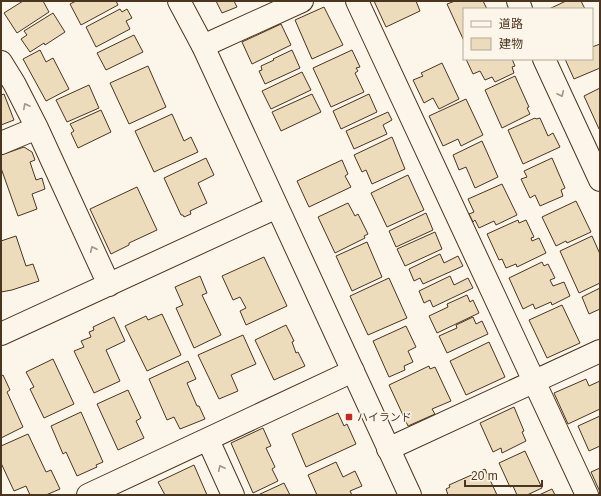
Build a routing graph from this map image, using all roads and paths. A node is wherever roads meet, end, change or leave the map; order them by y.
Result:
1 (179, 1) edge
2 (302, 1) edge
3 (357, 1) edge
4 (203, 46) junction
5 (544, 60) edge
6 (1, 62) edge
7 (38, 128) junction
8 (1, 143) edge
9 (600, 180) edge
10 (277, 207) junction
11 (109, 285) junction
12 (1, 334) edge
13 (600, 351) edge
14 (353, 371) junction
15 (534, 381) junction
16 (208, 440) junction
17 (388, 449) junction
18 (88, 495) edge
19 (233, 495) edge
20 (410, 495) edge
21 (587, 495) edge

1 - 4 street
2 - 4 street
3 - 15 street
4 - 10 street
5 -> 9 street
7 -> 6 street
7 - 8 street
11 -> 7 street
10 - 11 street
10 - 14 street
11 - 12 street
13 - 15 street
14 - 16 street
14 - 17 street
15 - 17 street
15 - 21 street
16 - 18 street
19 -> 16 street
17 - 20 street

